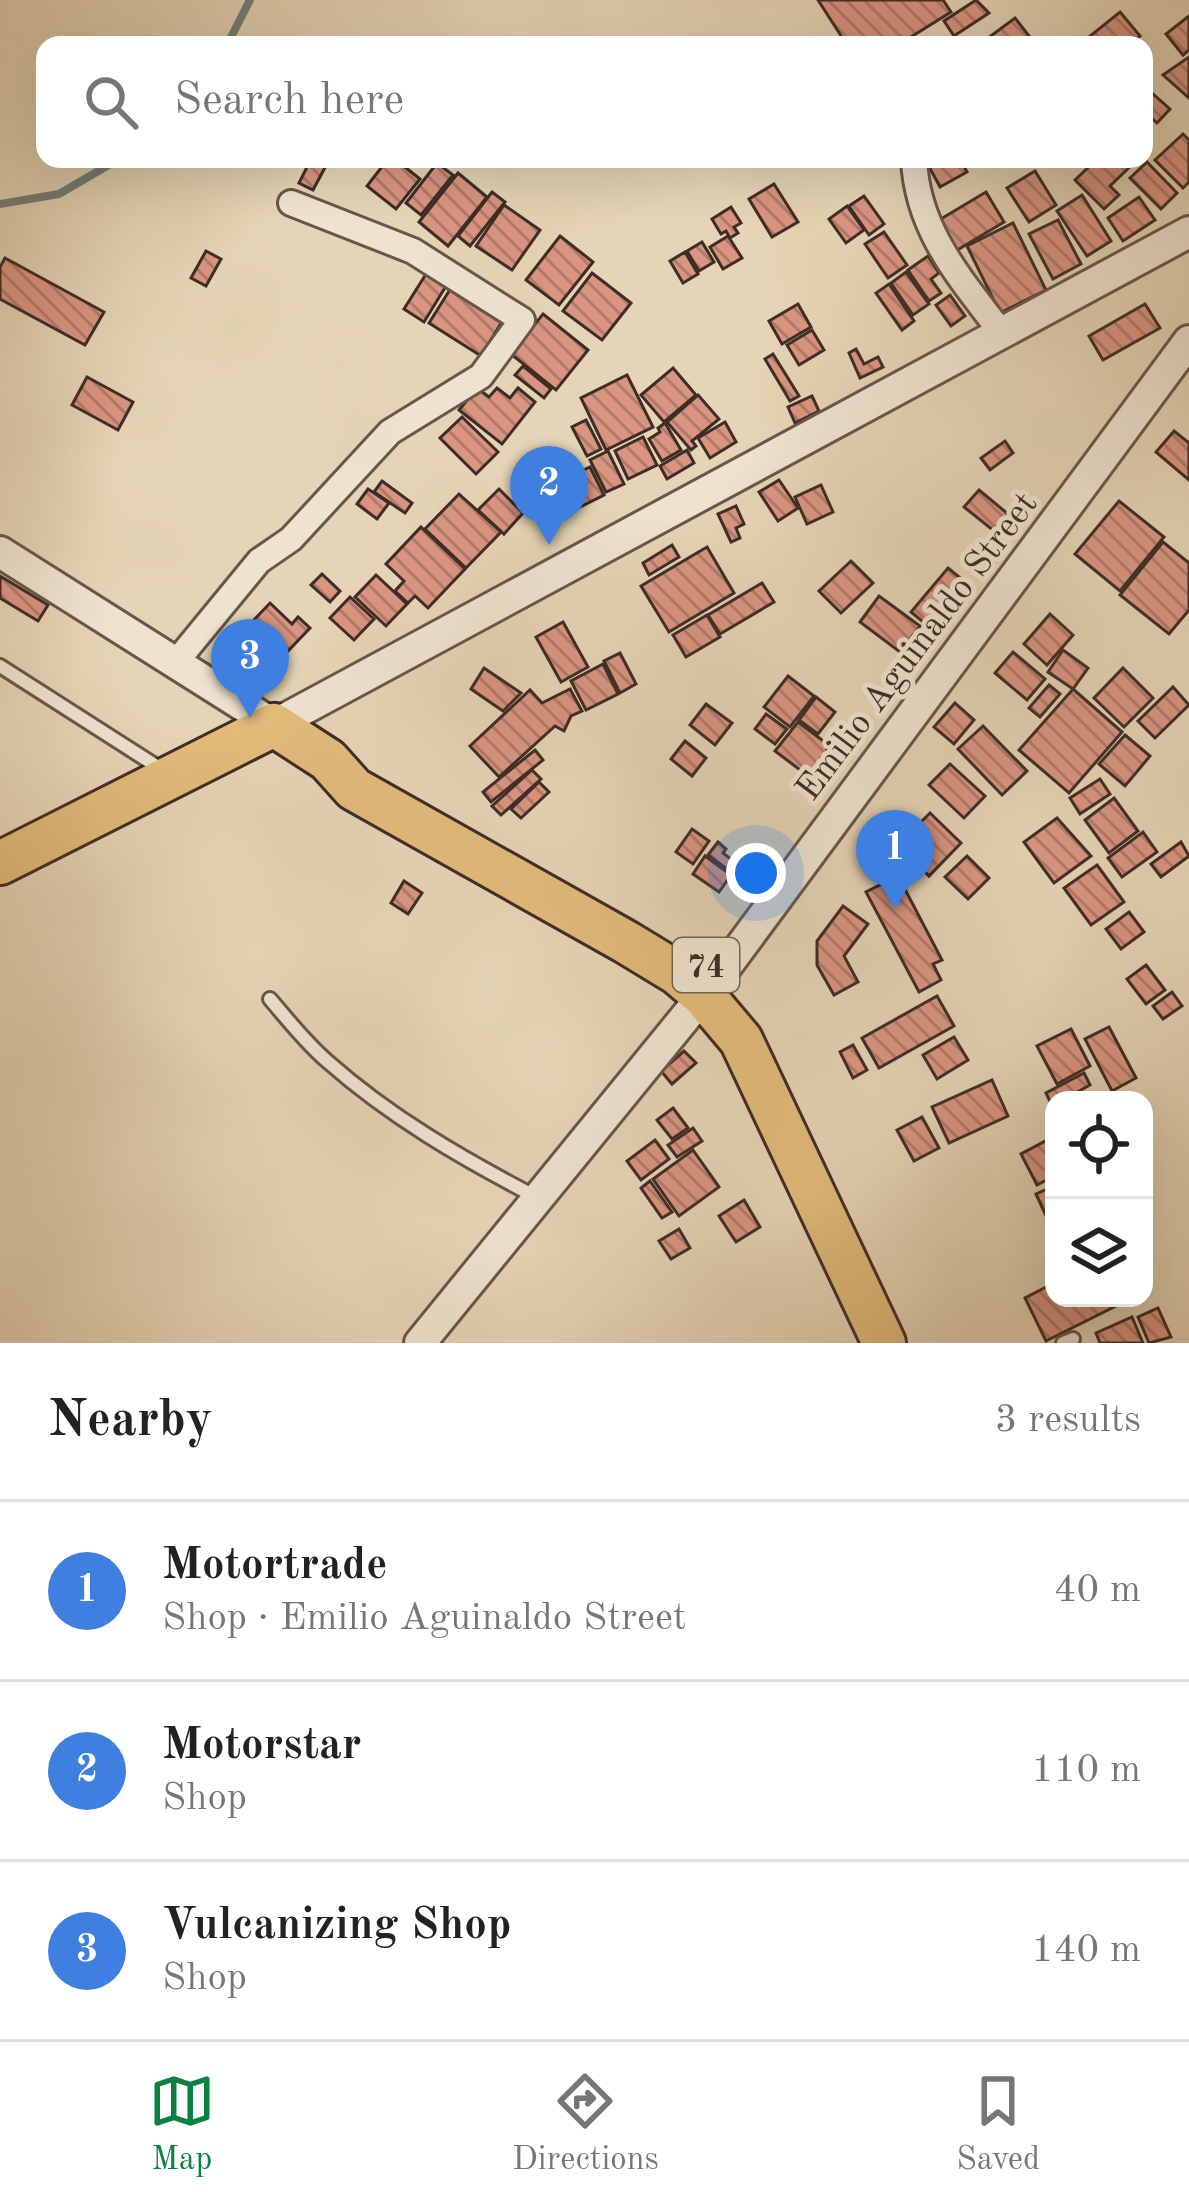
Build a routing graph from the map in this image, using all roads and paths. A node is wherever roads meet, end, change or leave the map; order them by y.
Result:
1 (915, 168) edge
2 (291, 203) dead end
3 (1189, 232) edge
4 (1001, 332) junction
5 (1189, 341) edge
6 (0, 552) edge
7 (176, 662) junction
8 (0, 666) edge
9 (274, 725) junction
10 (172, 776) junction
11 (0, 863) edge
12 (711, 986) junction
13 (270, 999) dead end
14 (808, 1152) junction
15 (539, 1198) junction
16 (420, 1343) edge
17 (884, 1343) edge
18 (911, 1343) edge

1 - 4 street
2 - 7 street
3 - 4 street
4 - 9 street
5 - 12 street, Emilio Aguinaldo Street
6 - 7 street
7 - 9 street
8 - 10 lane
9 - 10 highway
9 - 12 highway, 74
10 - 11 highway
12 - 14 highway, 74
12 - 15 street, Emilio Aguinaldo Street
13 - 15 lane
14 - 17 highway, 74
14 - 18 highway, 74
15 - 16 street, Emilio Aguinaldo Street

